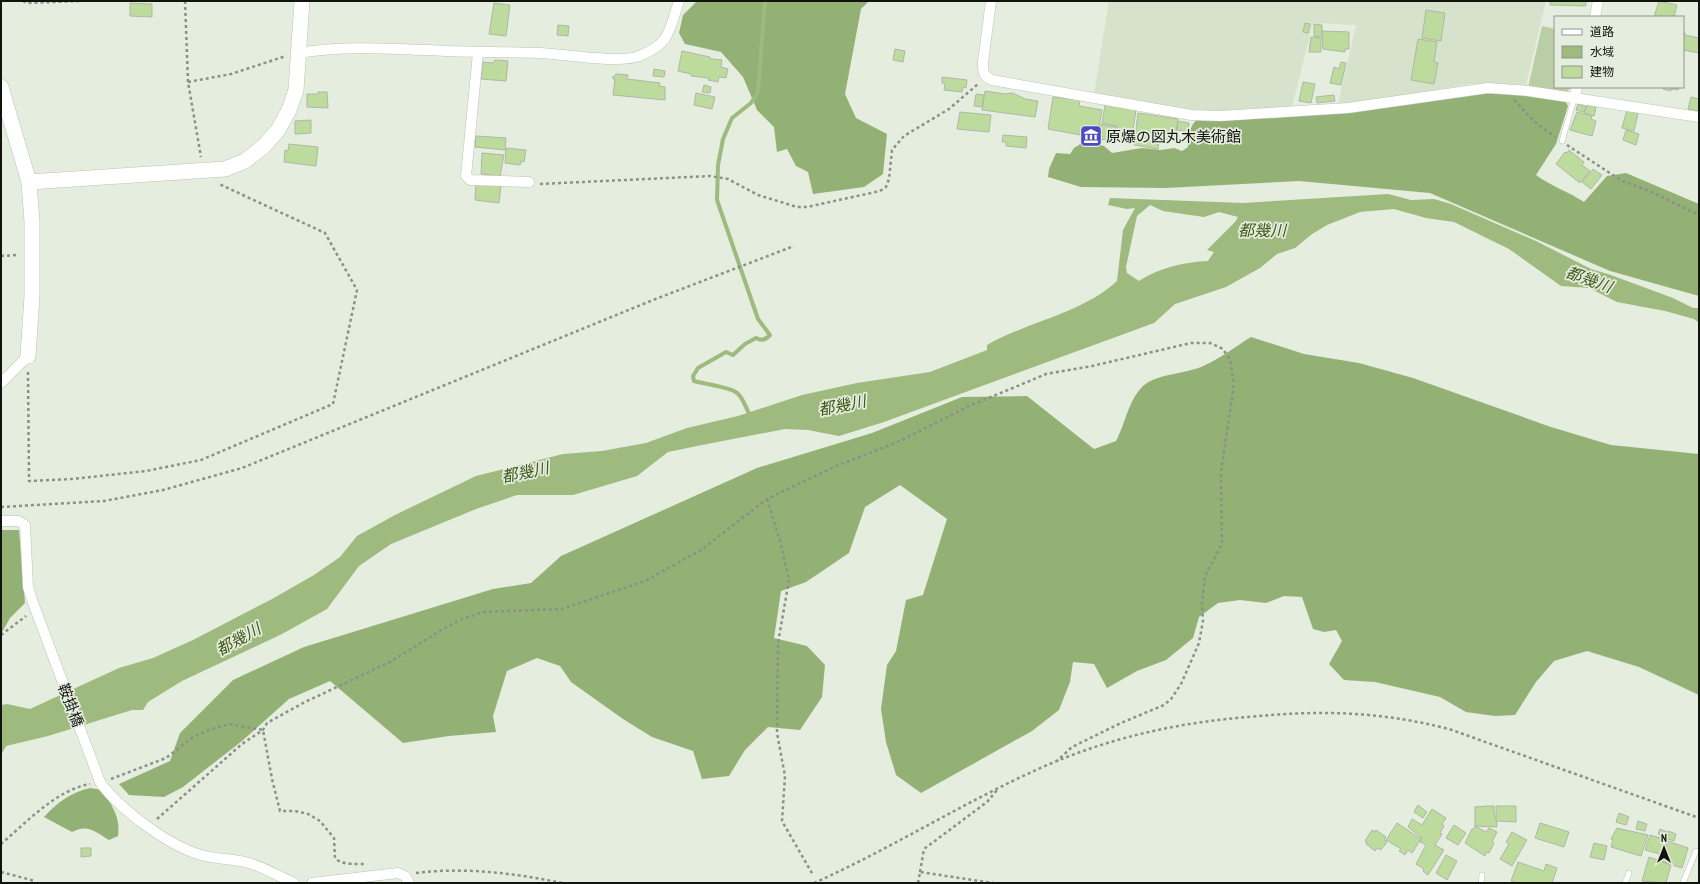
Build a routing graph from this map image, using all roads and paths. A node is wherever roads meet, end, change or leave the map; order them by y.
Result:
1 (23, 1) edge
2 (78, 1) edge
3 (184, 1) edge
4 (302, 1) edge
5 (679, 1) edge
6 (991, 1) edge
7 (1598, 1) edge
8 (1595, 16) edge
9 (478, 52) junction
10 (298, 53) junction
11 (986, 77) junction
12 (188, 82) junction
13 (1, 87) edge
14 (1577, 88) edge
15 (1508, 90) junction
16 (1574, 99) junction
17 (1699, 117) edge
18 (1562, 142) junction
19 (203, 171) junction
20 (29, 182) junction
21 (528, 182) joint
22 (1699, 215) edge
23 (794, 246) dead end
24 (32, 255) junction
25 (1, 256) edge
26 (28, 356) junction
27 (1, 383) edge
28 (767, 499) junction
29 (1, 507) edge
30 (1, 520) edge
31 (35, 610) junction
32 (1, 635) edge
33 (263, 730) junction
34 (1056, 761) junction
35 (100, 782) junction
36 (1000, 788) junction
37 (1699, 818) edge
38 (149, 826) junction
39 (1, 844) edge
40 (1696, 851) dead end
41 (368, 864) dead end
42 (1, 872) edge
43 (920, 872) junction
44 (1628, 873) dead end
45 (402, 874) junction
46 (813, 875) dead end
47 (1482, 875) dead end
48 (35, 882) dead end
49 (294, 883) edge
50 (312, 883) edge
51 (409, 883) edge
52 (562, 883) edge
53 (814, 883) edge
54 (918, 883) edge
55 (993, 883) edge
56 (1481, 883) edge
57 (1625, 883) edge
58 (1683, 883) edge

1 - 2 path
3 - 12 path
4 - 10 street
5 - 9 street
6 - 11 street
7 - 8 street
9 - 10 street
9 - 21 street
10 - 12 path
10 - 19 street
11 - 15 street
11 - 21 path
12 - 19 path
13 - 20 street
14 - 16 street
15 - 16 street
15 - 18 path
16 - 17 street
16 - 18 lane
18 - 22 path
19 - 20 street
19 - 26 path
20 - 24 street
23 - 29 path
24 - 25 path
24 - 26 street
26 - 27 street
28 - 33 path
28 - 34 path
28 - 46 path
30 - 31 street, 鞍掛橋
31 - 32 path
31 - 35 street, 鞍掛橋
33 - 35 path
33 - 38 path
33 - 41 path
34 - 36 path
34 - 37 path
35 - 38 street, 鞍掛橋
35 - 39 path
36 - 43 path
36 - 53 path
38 - 49 street, 鞍掛橋
40 - 58 lane
42 - 48 path
43 - 54 path
43 - 55 path
44 - 57 lane
45 - 50 street
45 - 51 street
45 - 52 path
47 - 56 lane

